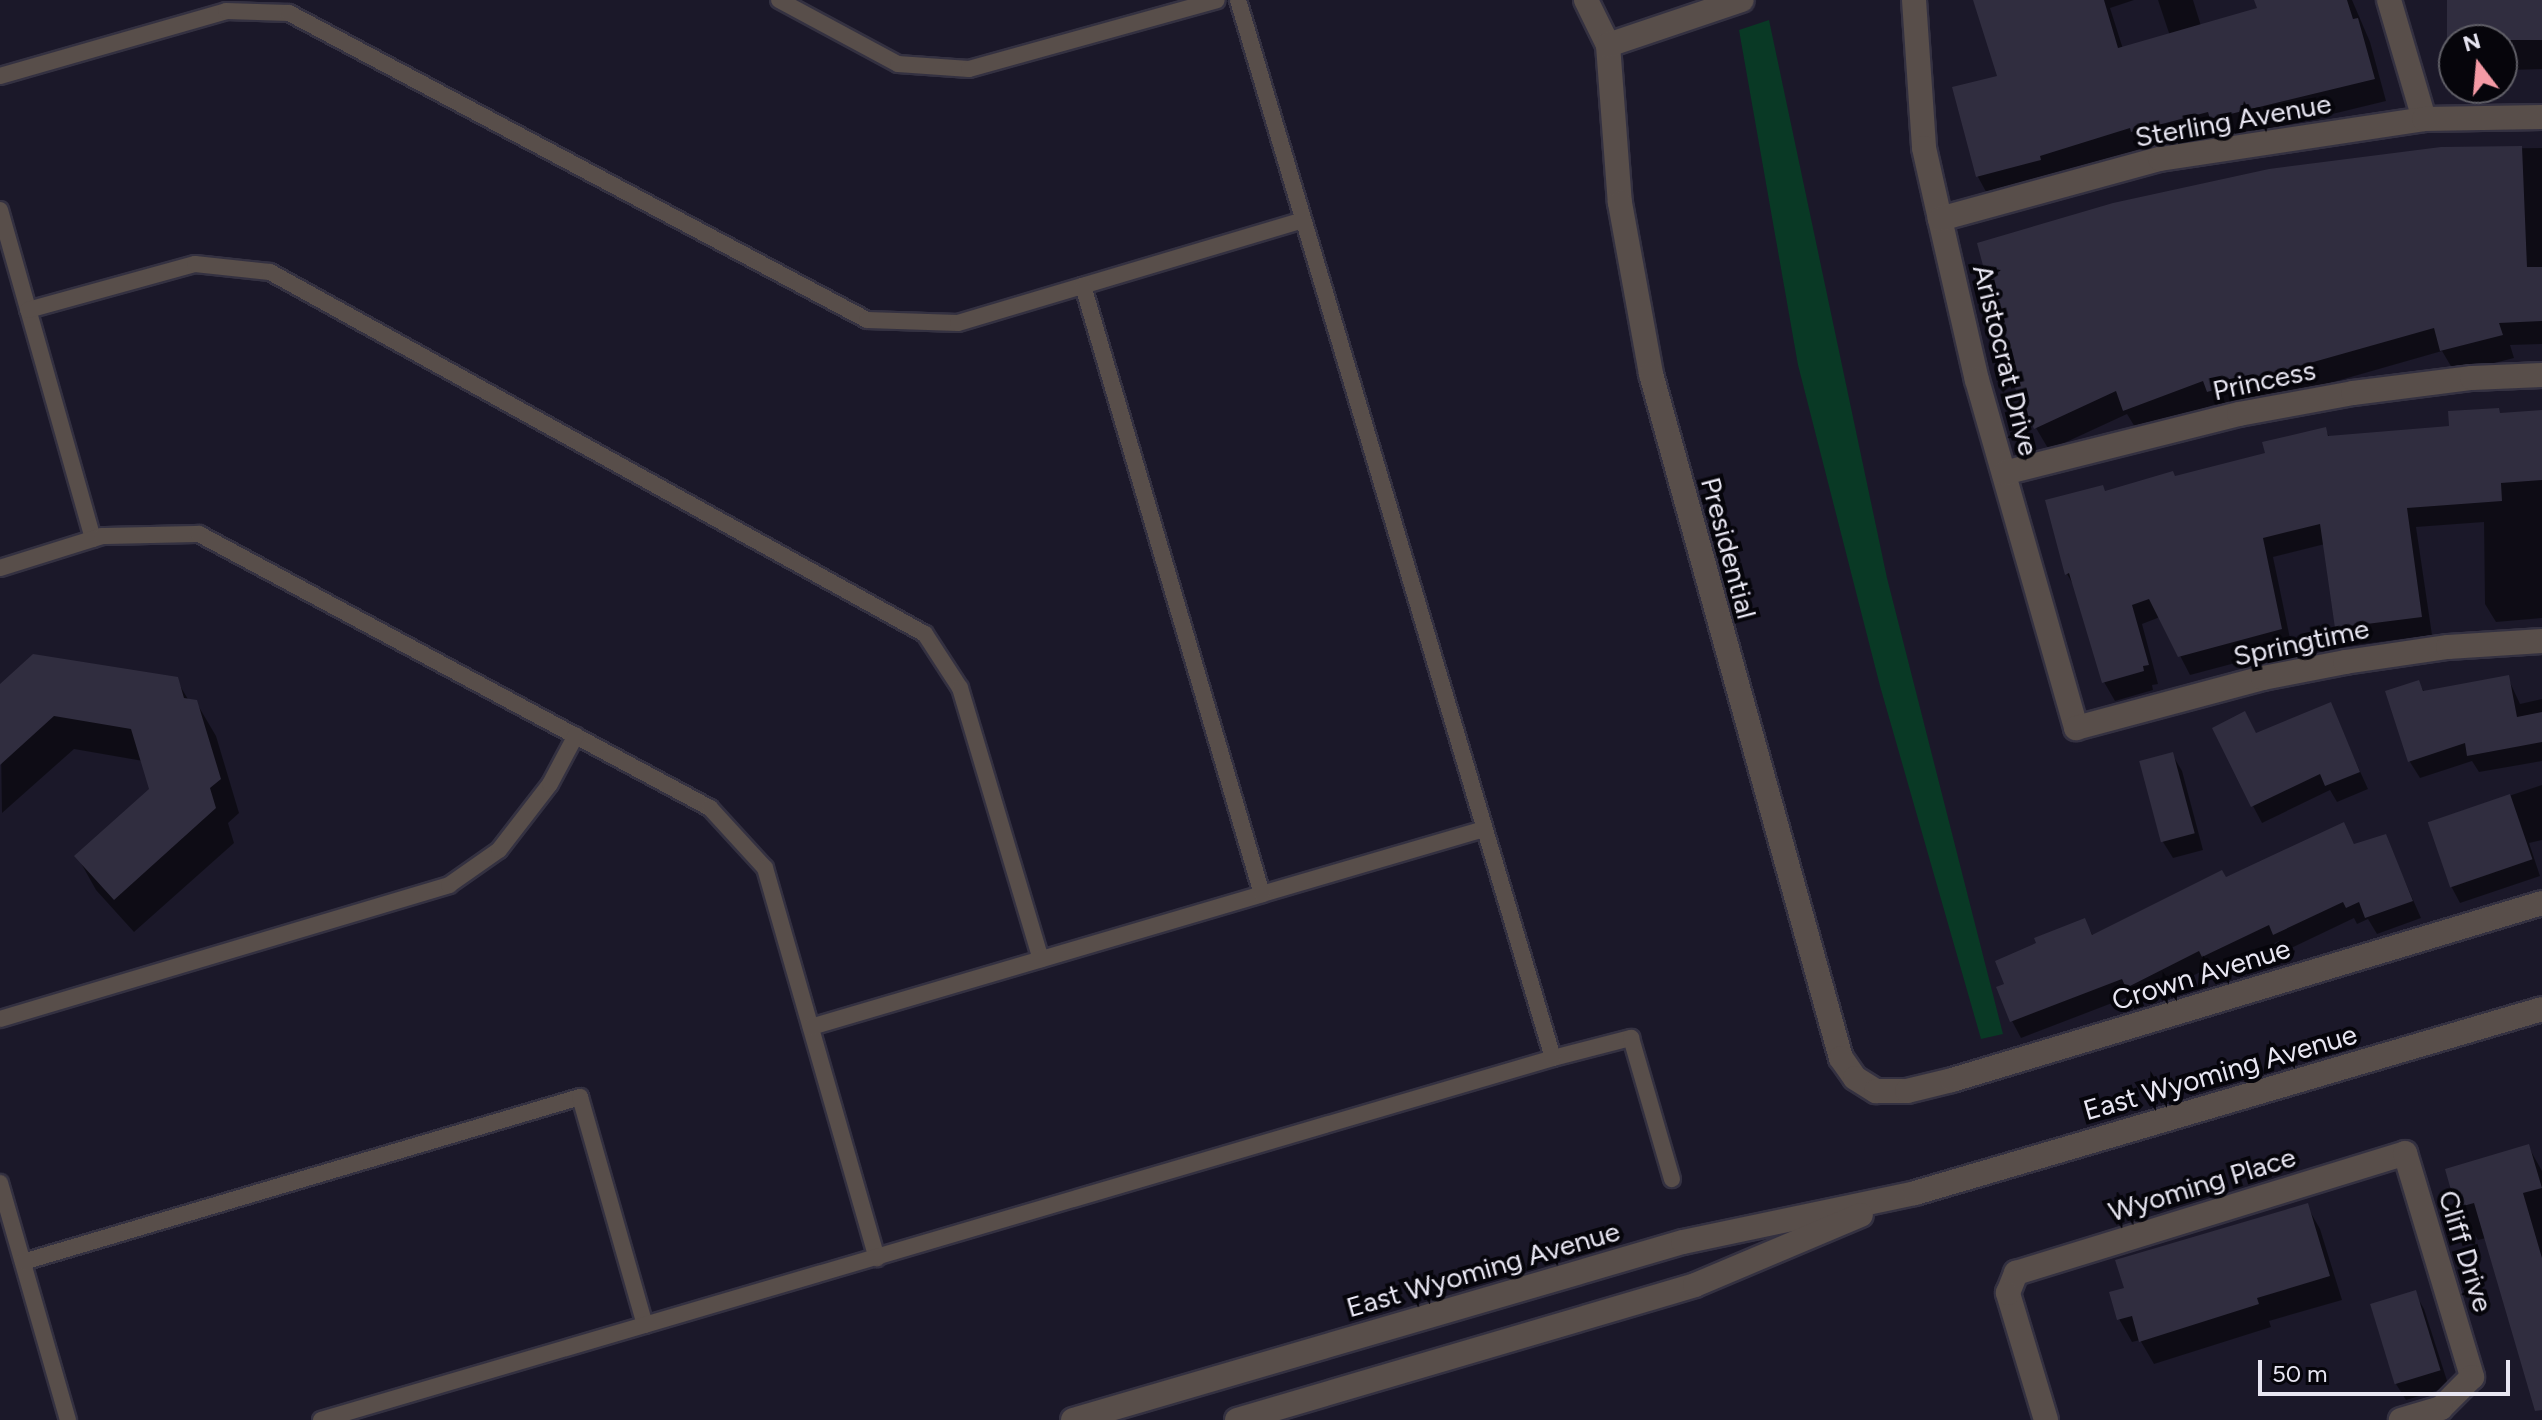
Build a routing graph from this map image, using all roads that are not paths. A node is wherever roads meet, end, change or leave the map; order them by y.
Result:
1 (779, 0) edge
2 (1217, 0) edge
3 (1238, 0) edge
4 (1586, 0) edge
5 (1742, 0) edge
6 (1914, 0) edge
7 (2389, 0) edge
8 (1608, 45) junction
9 (0, 76) edge
10 (2542, 117) edge
11 (2424, 119) junction
12 (0, 210) edge
13 (1940, 219) junction
14 (1303, 220) junction
15 (1083, 286) junction
16 (28, 310) junction
17 (2542, 375) edge
18 (2004, 473) junction
19 (93, 539) junction
20 (0, 568) edge
21 (2542, 641) edge
22 (2076, 728) joint
23 (576, 735) junction
24 (1484, 829) junction
25 (1262, 894) junction
26 (2542, 903) edge
27 (1041, 959) junction
28 (2542, 1009) edge
29 (0, 1019) edge
30 (811, 1027) junction
31 (1553, 1058) junction
32 (1876, 1091) joint
33 (2405, 1153) joint
34 (1672, 1179) dead end
35 (0, 1183) edge
36 (1915, 1193) junction
37 (877, 1258) junction
38 (23, 1262) junction
39 (645, 1325) junction
40 (68, 1420) edge
41 (321, 1420) edge
42 (1073, 1420) edge
43 (1237, 1420) edge
44 (2046, 1420) edge
45 (2401, 1420) edge

1 - 2 lane
3 - 14 lane
4 - 8 street, Presidential
5 - 8 street
6 - 13 street, Aristocrat Drive
7 - 11 street
8 - 32 street, Presidential
9 - 15 lane
10 - 11 street, Sterling Avenue
11 - 13 street, Sterling Avenue
12 - 16 lane
13 - 18 street, Aristocrat Drive
14 - 15 lane
14 - 24 lane
15 - 25 lane
16 - 19 lane
16 - 27 lane
17 - 18 street, Princess
18 - 22 street, Aristocrat Drive
19 - 20 lane
19 - 23 lane
21 - 22 street, Springtime
23 - 29 lane
23 - 30 lane
24 - 25 lane
24 - 31 lane
25 - 27 lane
26 - 32 street, Crown Avenue
27 - 30 lane
28 - 36 street, East Wyoming Avenue
30 - 37 lane
31 - 34 lane
31 - 37 lane
33 - 44 street, Wyoming Place
33 - 45 street, Cliff Drive
35 - 38 lane
36 - 42 street, East Wyoming Avenue
36 - 43 street, East Wyoming Avenue
37 - 39 lane
38 - 39 lane
38 - 40 lane
39 - 41 lane

